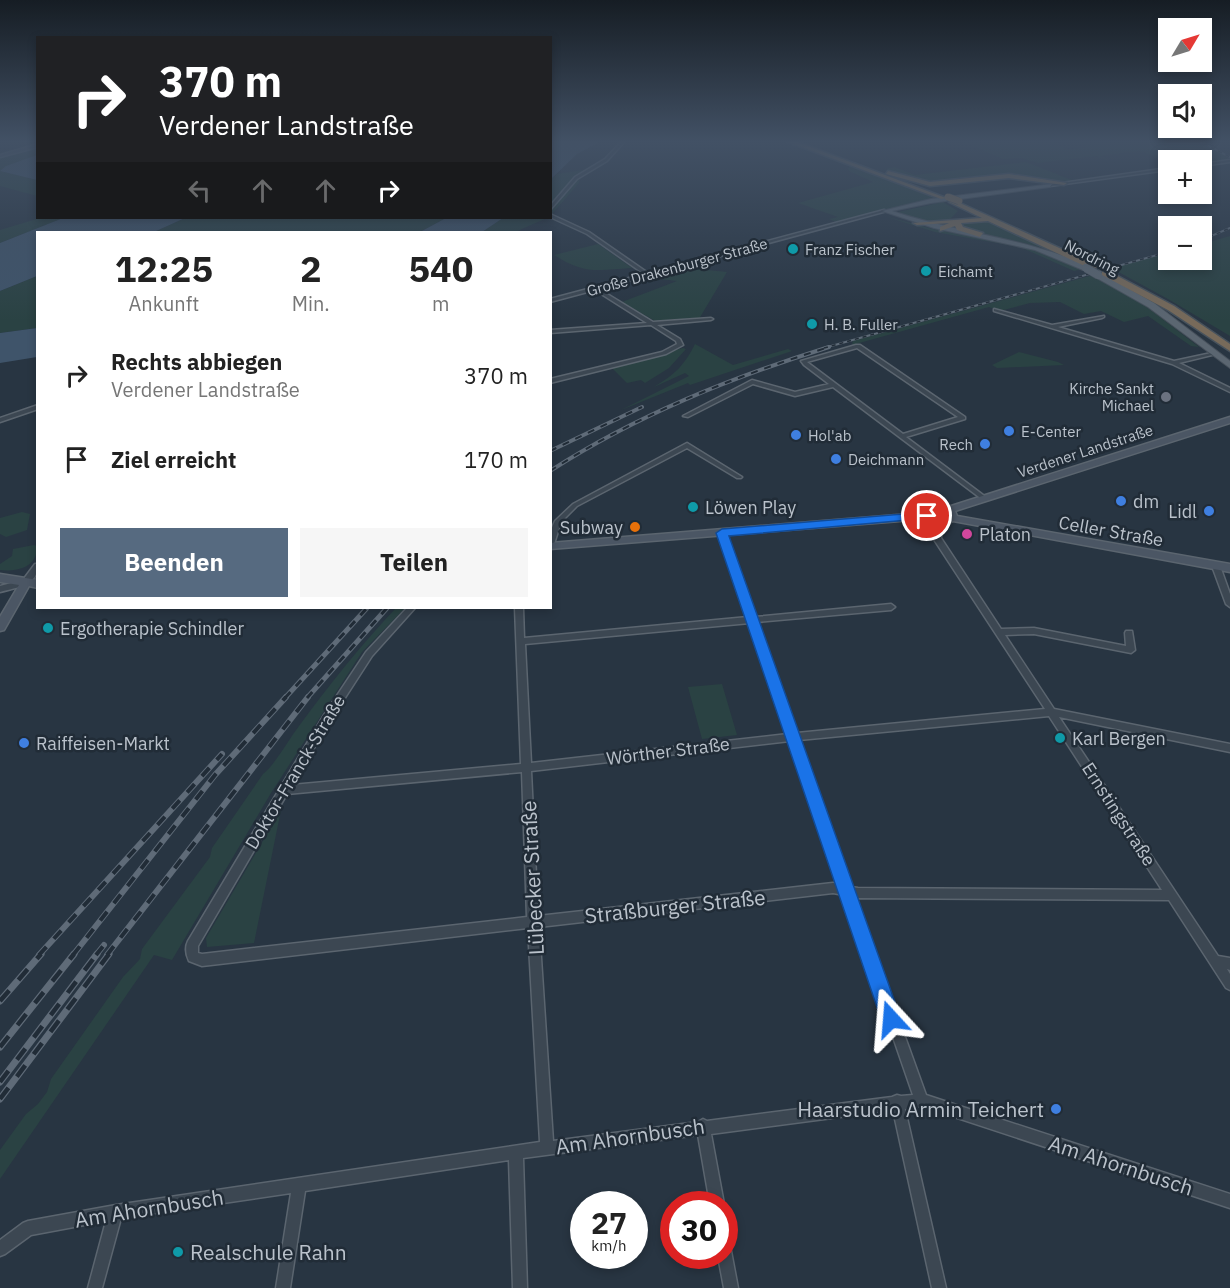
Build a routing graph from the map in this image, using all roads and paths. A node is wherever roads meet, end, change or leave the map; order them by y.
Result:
1 (938, 200) edge
2 (948, 200) edge
3 (949, 200) edge
4 (950, 200) edge
5 (885, 211) junction
6 (552, 215) edge
7 (954, 222) junction
8 (917, 223) junction
9 (943, 229) junction
10 (1024, 233) junction
11 (980, 235) junction
12 (1099, 270) junction
13 (648, 275) junction
14 (596, 289) junction
15 (552, 300) edge
16 (996, 310) dead end
17 (1102, 317) dead end
18 (711, 319) dead end
19 (650, 323) junction
20 (1049, 327) junction
21 (552, 332) edge
22 (1230, 341) edge
23 (1230, 348) edge
24 (1214, 353) junction
25 (1174, 363) junction
26 (1230, 365) edge
27 (552, 381) edge
28 (834, 385) junction
29 (1230, 390) edge
30 (36, 407) edge
31 (686, 416) dead end
32 (0, 420) edge
33 (1230, 420) edge
34 (902, 436) junction
35 (739, 477) dead end
36 (985, 499) junction
37 (950, 514) junction
38 (927, 516) junction
39 (939, 522) junction
40 (722, 533) junction
41 (552, 539) edge
42 (552, 545) edge
43 (1216, 566) junction
44 (1230, 568) edge
45 (0, 578) edge
46 (32, 584) edge
47 (0, 589) edge
48 (1230, 604) edge
49 (891, 607) dead end
50 (410, 609) edge
51 (519, 609) edge
52 (753, 621) junction
53 (0, 627) edge
54 (1000, 632) junction
55 (1129, 633) dead end
56 (521, 641) junction
57 (1053, 712) junction
58 (793, 737) junction
59 (1230, 748) edge
60 (527, 767) junction
61 (283, 790) junction
62 (846, 891) junction
63 (1172, 894) junction
64 (533, 922) junction
65 (192, 945) joint
66 (1215, 961) junction
67 (1230, 964) edge
68 (1230, 984) edge
69 (921, 1100) junction
70 (897, 1101) junction
71 (703, 1126) junction
72 (547, 1148) junction
73 (516, 1154) junction
74 (299, 1186) junction
75 (715, 1191) edge
76 (1230, 1201) edge
77 (116, 1212) junction
78 (0, 1249) edge
79 (727, 1269) edge
80 (95, 1288) edge
81 (283, 1288) edge
82 (520, 1288) edge
83 (731, 1288) edge
84 (939, 1288) edge

1 - 5 main road, Große Drakenburger Straße
2 - 7 highway
3 - 12 highway
4 - 10 highway
5 - 8 main road, Nordring
5 - 13 street, Große Drakenburger Straße
6 - 13 street
7 - 8 highway
7 - 9 highway
7 - 10 highway
7 - 11 highway
8 - 9 main road, Nordring
9 - 11 main road, Nordring
10 - 12 highway
11 - 12 main road, Nordring
12 - 22 highway
12 - 23 highway
12 - 24 main road, Nordring
13 - 14 street, Große Drakenburger Straße
14 - 15 street, Große Drakenburger Straße
14 - 19 street
16 - 20 street
17 - 20 street
18 - 19 street
19 - 21 street
19 - 27 street
20 - 25 street
24 - 25 street
24 - 26 main road, Nordring
25 - 29 street
28 - 31 street
28 - 34 street
28 - 34 street
30 - 32 street
33 - 36 main road, Verdener Landstraße
34 - 36 street
35 - 41 street
36 - 37 main road, Verdener Landstraße
37 - 38 main road
37 - 39 main road
37 - 43 main road, Celler Straße
38 - 39 main road
38 - 40 main road
39 - 54 street, Ernstingstraße
40 - 42 main road
40 - 52 street
43 - 44 main road, Celler Straße
43 - 48 street
45 - 46 main road
46 - 47 street
46 - 53 main road
49 - 52 street
50 - 61 street, Doktor-Franck-Straße
51 - 56 street, Lübecker Straße
52 - 56 street
52 - 58 street
54 - 55 street
54 - 57 street, Ernstingstraße
56 - 60 street, Lübecker Straße
57 - 58 street, Wörther Straße
57 - 59 street, Wörther Straße
57 - 63 street, Ernstingstraße
58 - 60 street, Wörther Straße
58 - 62 street
60 - 61 street, Wörther Straße
60 - 64 street, Lübecker Straße
61 - 65 street, Doktor-Franck-Straße
62 - 63 street, Straßburger Straße
62 - 64 street, Straßburger Straße
62 - 69 street
63 - 66 street, Ernstingstraße
64 - 65 street, Straßburger Straße
64 - 72 street, Lübecker Straße
66 - 67 street
66 - 68 street, Ernstingstraße
69 - 70 street, Am Ahornbusch
69 - 76 street, Am Ahornbusch
70 - 71 street, Am Ahornbusch
70 - 84 street
71 - 72 street, Am Ahornbusch
71 - 75 street
72 - 73 street, Am Ahornbusch
73 - 74 street, Am Ahornbusch
73 - 82 street
74 - 77 street, Am Ahornbusch
74 - 81 street
77 - 78 street, Am Ahornbusch
77 - 80 street
79 - 83 street

